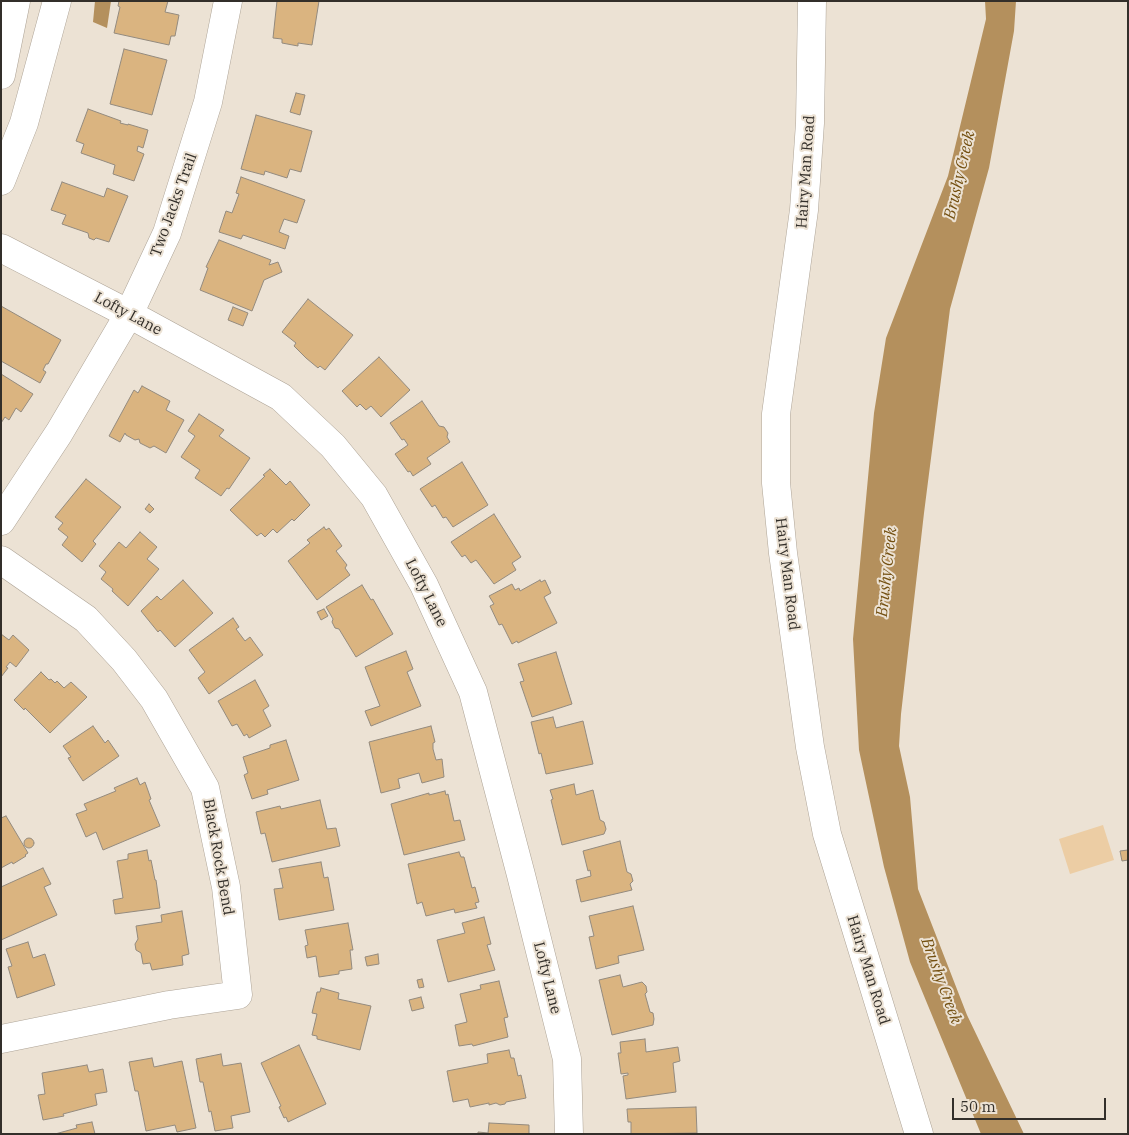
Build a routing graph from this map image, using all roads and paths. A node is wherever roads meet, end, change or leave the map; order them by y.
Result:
1 (16, 1) edge
2 (57, 1) edge
3 (228, 1) edge
4 (812, 1) edge
5 (1, 75) edge
6 (1, 181) edge
7 (1, 248) edge
8 (129, 314) junction
9 (1, 521) edge
10 (1, 560) edge
11 (1, 1038) edge
12 (570, 1134) edge
13 (919, 1134) edge

1 - 5 street
2 - 6 street
3 - 8 street, Two Jacks Trail
4 - 13 street, Hairy Man Road
7 - 8 street, Lofty Lane
8 - 9 street, Two Jacks Trail
8 - 12 street, Lofty Lane
10 - 11 street, Black Rock Bend

